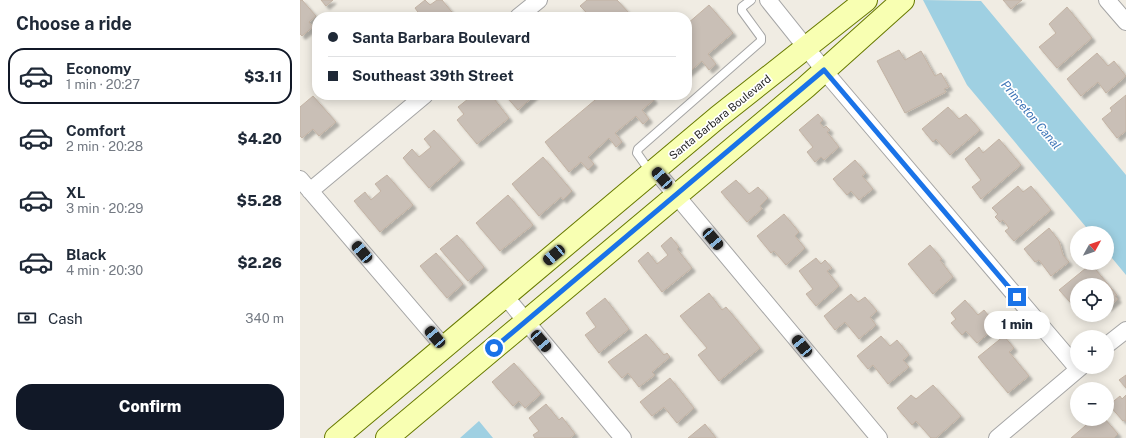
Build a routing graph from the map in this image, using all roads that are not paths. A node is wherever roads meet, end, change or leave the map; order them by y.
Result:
1 (539, 0) edge
2 (751, 0) edge
3 (768, 0) edge
4 (866, 0) edge
5 (903, 0) edge
6 (1107, 0) edge
7 (524, 12) edge
8 (1126, 22) edge
9 (807, 47) junction
10 (824, 70) junction
11 (419, 100) edge
12 (653, 172) junction
13 (300, 179) edge
14 (310, 191) junction
15 (677, 196) junction
16 (505, 296) junction
17 (526, 322) junction
18 (1126, 330) edge
19 (1114, 339) edge
20 (444, 347) junction
21 (1070, 356) edge
22 (1073, 374) edge
23 (336, 438) edge
24 (387, 438) edge
25 (623, 438) edge
26 (879, 438) edge
27 (996, 438) edge

1 - 7 street
2 - 12 lane
3 - 9 street
4 - 9 main road, Santa Barbara Boulevard
5 - 10 main road
6 - 8 street
9 - 10 street
9 - 12 main road, Santa Barbara Boulevard
10 - 15 main road
10 - 21 street
11 - 14 street
12 - 15 street
12 - 16 main road, Santa Barbara Boulevard
13 - 14 street
14 - 20 street
15 - 17 main road
15 - 26 street
16 - 17 street
16 - 20 main road, Santa Barbara Boulevard
17 - 24 main road
17 - 25 street
18 - 19 street
20 - 23 main road, Santa Barbara Boulevard
22 - 27 street

